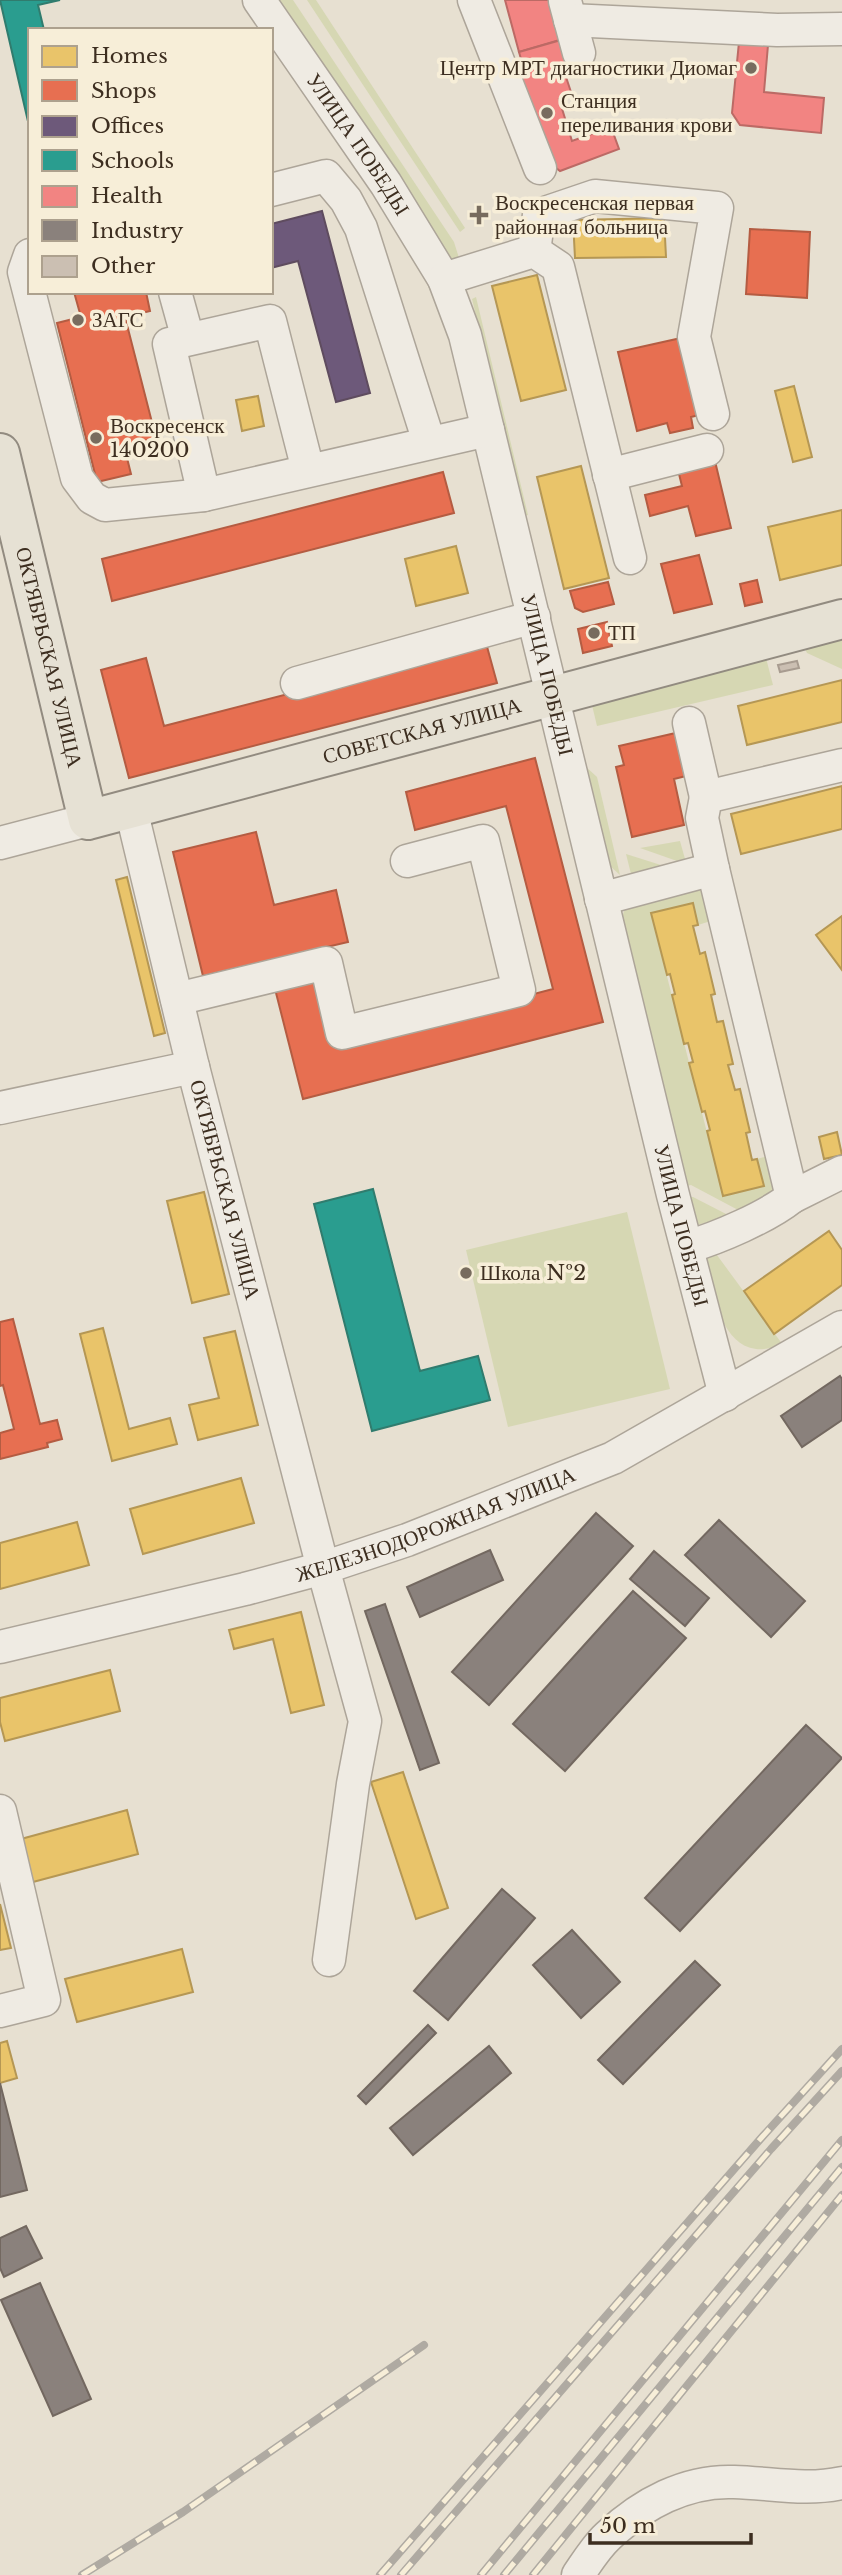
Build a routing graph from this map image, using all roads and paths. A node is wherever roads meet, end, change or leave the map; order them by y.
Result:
1 (259, 0) edge
2 (474, 0) edge
3 (568, 10) edge
4 (733, 14) edge
5 (842, 29) edge
6 (579, 53) dead end
7 (540, 167) dead end
8 (273, 189) edge
9 (534, 251) junction
10 (18, 268) edge
11 (444, 279) junction
12 (176, 294) edge
13 (188, 339) junction
14 (713, 414) dead end
15 (488, 430) junction
16 (429, 442) junction
17 (707, 450) dead end
18 (0, 453) edge
19 (308, 470) junction
20 (609, 475) junction
21 (204, 495) junction
22 (630, 558) dead end
23 (534, 617) junction
24 (842, 619) edge
25 (297, 683) dead end
26 (553, 695) junction
27 (689, 723) dead end
28 (842, 765) edge
29 (706, 797) junction
30 (131, 809) junction
31 (88, 820) junction
32 (0, 843) edge
33 (407, 860) dead end
34 (713, 869) junction
35 (601, 899) junction
36 (177, 999) junction
37 (193, 1068) junction
38 (0, 1108) edge
39 (842, 1172) edge
40 (792, 1197) junction
41 (687, 1247) junction
42 (842, 1327) edge
43 (725, 1395) junction
44 (323, 1569) junction
45 (0, 1647) edge
46 (0, 1811) edge
47 (329, 1960) dead end
48 (0, 2011) edge
49 (842, 2483) edge
50 (578, 2575) edge

1 - 11 street, УЛИЦА ПОБЕДЫ
2 - 7 street
3 - 4 street
3 - 6 street
4 - 5 street
8 - 16 street
9 - 11 street
9 - 14 street
9 - 20 street
10 - 21 street
11 - 15 street, УЛИЦА ПОБЕДЫ
12 - 13 street
13 - 19 street
13 - 21 street
15 - 16 street
15 - 23 street, УЛИЦА ПОБЕДЫ
16 - 19 street
17 - 20 street
18 - 31 main road, ОКТЯБРЬСКАЯ УЛИЦА
19 - 21 street
20 - 22 street
23 - 25 street
23 - 26 street, УЛИЦА ПОБЕДЫ
24 - 26 main road, СОВЕТСКАЯ УЛИЦА
26 - 30 main road, СОВЕТСКАЯ УЛИЦА
26 - 35 street, УЛИЦА ПОБЕДЫ
27 - 29 street
28 - 29 street
29 - 34 street
30 - 31 main road, СОВЕТСКАЯ УЛИЦА
30 - 36 street, ОКТЯБРЬСКАЯ УЛИЦА
31 - 32 street, СОВЕТСКАЯ УЛИЦА
33 - 36 street
34 - 35 street
34 - 40 street
35 - 41 street, УЛИЦА ПОБЕДЫ
36 - 37 street, ОКТЯБРЬСКАЯ УЛИЦА
37 - 38 street
37 - 44 street, ОКТЯБРЬСКАЯ УЛИЦА
39 - 40 street
40 - 41 street
41 - 43 street, УЛИЦА ПОБЕДЫ
42 - 43 street, ЖЕЛЕЗНОДОРОЖНАЯ УЛИЦА
43 - 44 street, ЖЕЛЕЗНОДОРОЖНАЯ УЛИЦА
44 - 45 street, ЖЕЛЕЗНОДОРОЖНАЯ УЛИЦА
44 - 47 street, ОКТЯБРЬСКАЯ УЛИЦА
46 - 48 street
49 - 50 street

